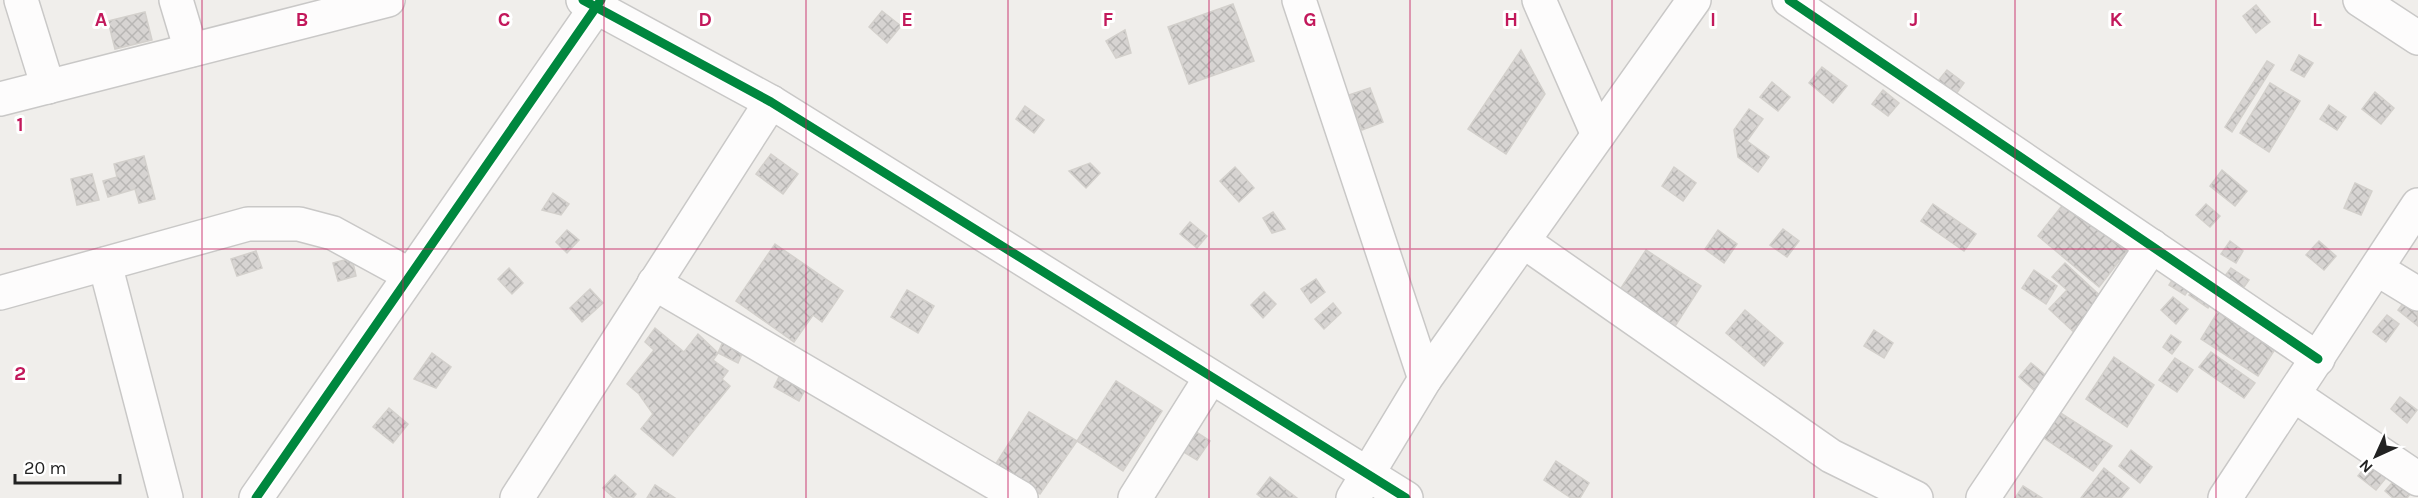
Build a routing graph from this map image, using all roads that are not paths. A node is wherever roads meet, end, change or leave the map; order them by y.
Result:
1 (21, 0) edge
2 (176, 0) edge
3 (388, 0) edge
4 (1299, 0) edge
5 (1539, 0) edge
6 (1694, 0) edge
7 (1789, 0) edge
8 (2360, 0) edge
9 (593, 3) edge
10 (2418, 38) edge
11 (191, 50) junction
12 (48, 87) junction
13 (0, 99) edge
14 (771, 102) junction
15 (1598, 135) junction
16 (2418, 205) edge
17 (1522, 241) junction
18 (2152, 246) junction
19 (105, 264) junction
20 (2377, 270) junction
21 (410, 275) junction
22 (654, 283) junction
23 (0, 294) edge
24 (2418, 294) edge
25 (2318, 359) junction
26 (1211, 377) junction
27 (1425, 379) junction
28 (2294, 395) junction
29 (2418, 479) edge
30 (1360, 487) edge
31 (166, 498) edge
32 (255, 498) edge
33 (517, 498) edge
34 (1021, 498) edge
35 (1135, 498) edge
36 (1406, 498) edge
37 (1916, 498) edge
38 (1983, 498) edge
39 (2225, 498) edge

1 - 12 street
2 - 11 street
3 - 11 street
4 - 27 street
5 - 15 street
6 - 15 street
7 - 18 street
8 - 10 street
9 - 14 street
9 - 21 street
11 - 12 street
12 - 13 street
14 - 22 street
14 - 26 street
15 - 17 street
16 - 20 street
17 - 27 street
17 - 37 street
18 - 25 street
18 - 38 street
19 - 21 street
19 - 23 street
19 - 31 street
20 - 24 street
20 - 25 street
21 - 32 street
22 - 33 street
22 - 34 street
25 - 28 street
26 - 30 street
26 - 35 street
27 - 30 street
28 - 29 street
28 - 39 street
30 - 36 street

